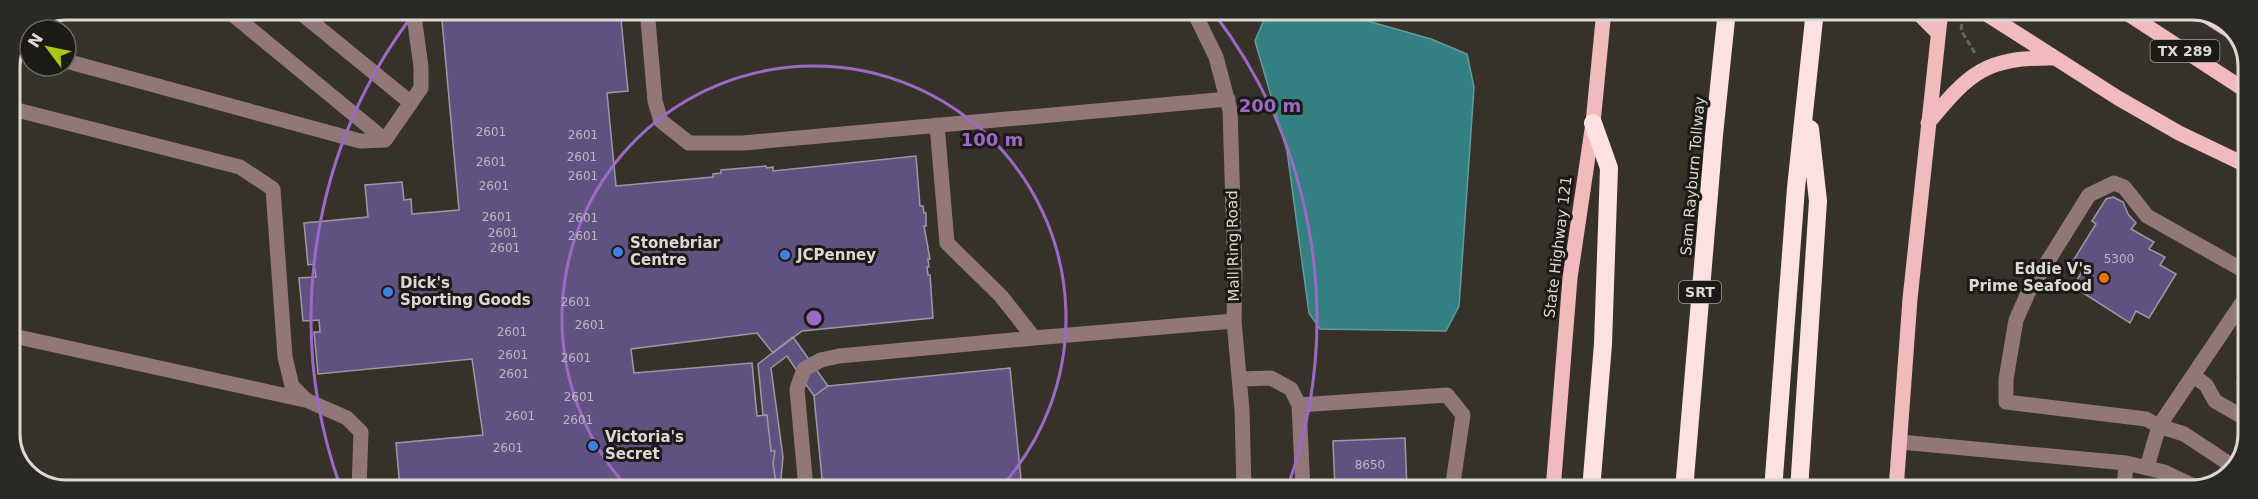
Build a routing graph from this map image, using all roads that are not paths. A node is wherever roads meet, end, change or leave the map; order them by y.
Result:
1 (238, 19) edge
2 (308, 19) edge
3 (414, 19) edge
4 (648, 19) edge
5 (1197, 19) edge
6 (1603, 19) edge
7 (1726, 19) edge
8 (1814, 19) edge
9 (1924, 19) edge
10 (1940, 19) edge
11 (2000, 19) edge
12 (2136, 19) edge
13 (1938, 33) junction
14 (2055, 58) junction
15 (78, 64) edge
16 (2238, 85) edge
17 (1806, 91) junction
18 (1228, 99) junction
19 (411, 104) junction
20 (20, 111) edge
21 (1593, 123) junction
22 (1928, 123) junction
23 (937, 125) junction
24 (385, 140) junction
25 (2238, 161) edge
26 (2238, 267) edge
27 (2238, 309) edge
28 (1234, 321) junction
29 (20, 337) edge
30 (1034, 338) junction
31 (2194, 376) junction
32 (1240, 379) junction
33 (306, 400) junction
34 (1299, 405) junction
35 (2238, 414) edge
36 (2159, 426) junction
37 (1900, 442) junction
38 (1687, 449) junction
39 (2126, 463) junction
40 (2228, 463) edge
41 (2147, 467) junction
42 (359, 480) edge
43 (805, 480) edge
44 (1244, 480) edge
45 (1303, 480) edge
46 (1453, 480) edge
47 (1554, 480) edge
48 (1593, 480) edge
49 (1676, 480) edge
50 (1685, 480) edge
51 (1774, 480) edge
52 (1800, 480) edge
53 (1897, 480) edge
54 (2125, 480) edge
55 (2181, 480) edge

1 - 24 street
2 - 19 street
3 - 19 street
4 - 23 street
5 - 18 street, Mall Ring Road
6 - 21 main road, State Highway 121
7 - 38 highway, Sam Rayburn Tollway / SRT
8 - 17 highway
9 - 13 main road
10 - 13 main road
11 - 14 main road
12 - 16 main road, TX 289
13 - 22 main road
14 - 22 main road
14 - 25 main road
15 - 24 street
17 - 51 highway
17 - 52 highway
18 - 23 street
18 - 28 street, Mall Ring Road
19 - 24 street
20 - 33 street
21 - 47 main road, State Highway 121
21 - 48 highway
22 - 37 main road
23 - 30 street
26 - 36 street
27 - 31 street
28 - 30 street
28 - 32 street, Mall Ring Road
29 - 33 street
30 - 43 street
31 - 35 street
31 - 36 street
32 - 34 street
32 - 44 street, Mall Ring Road
33 - 42 street
34 - 45 street
34 - 46 street
36 - 40 street
36 - 41 street
37 - 39 street
37 - 53 main road
38 - 49 highway
38 - 50 highway, Sam Rayburn Tollway / SRT
39 - 41 street
39 - 54 street
41 - 55 street

